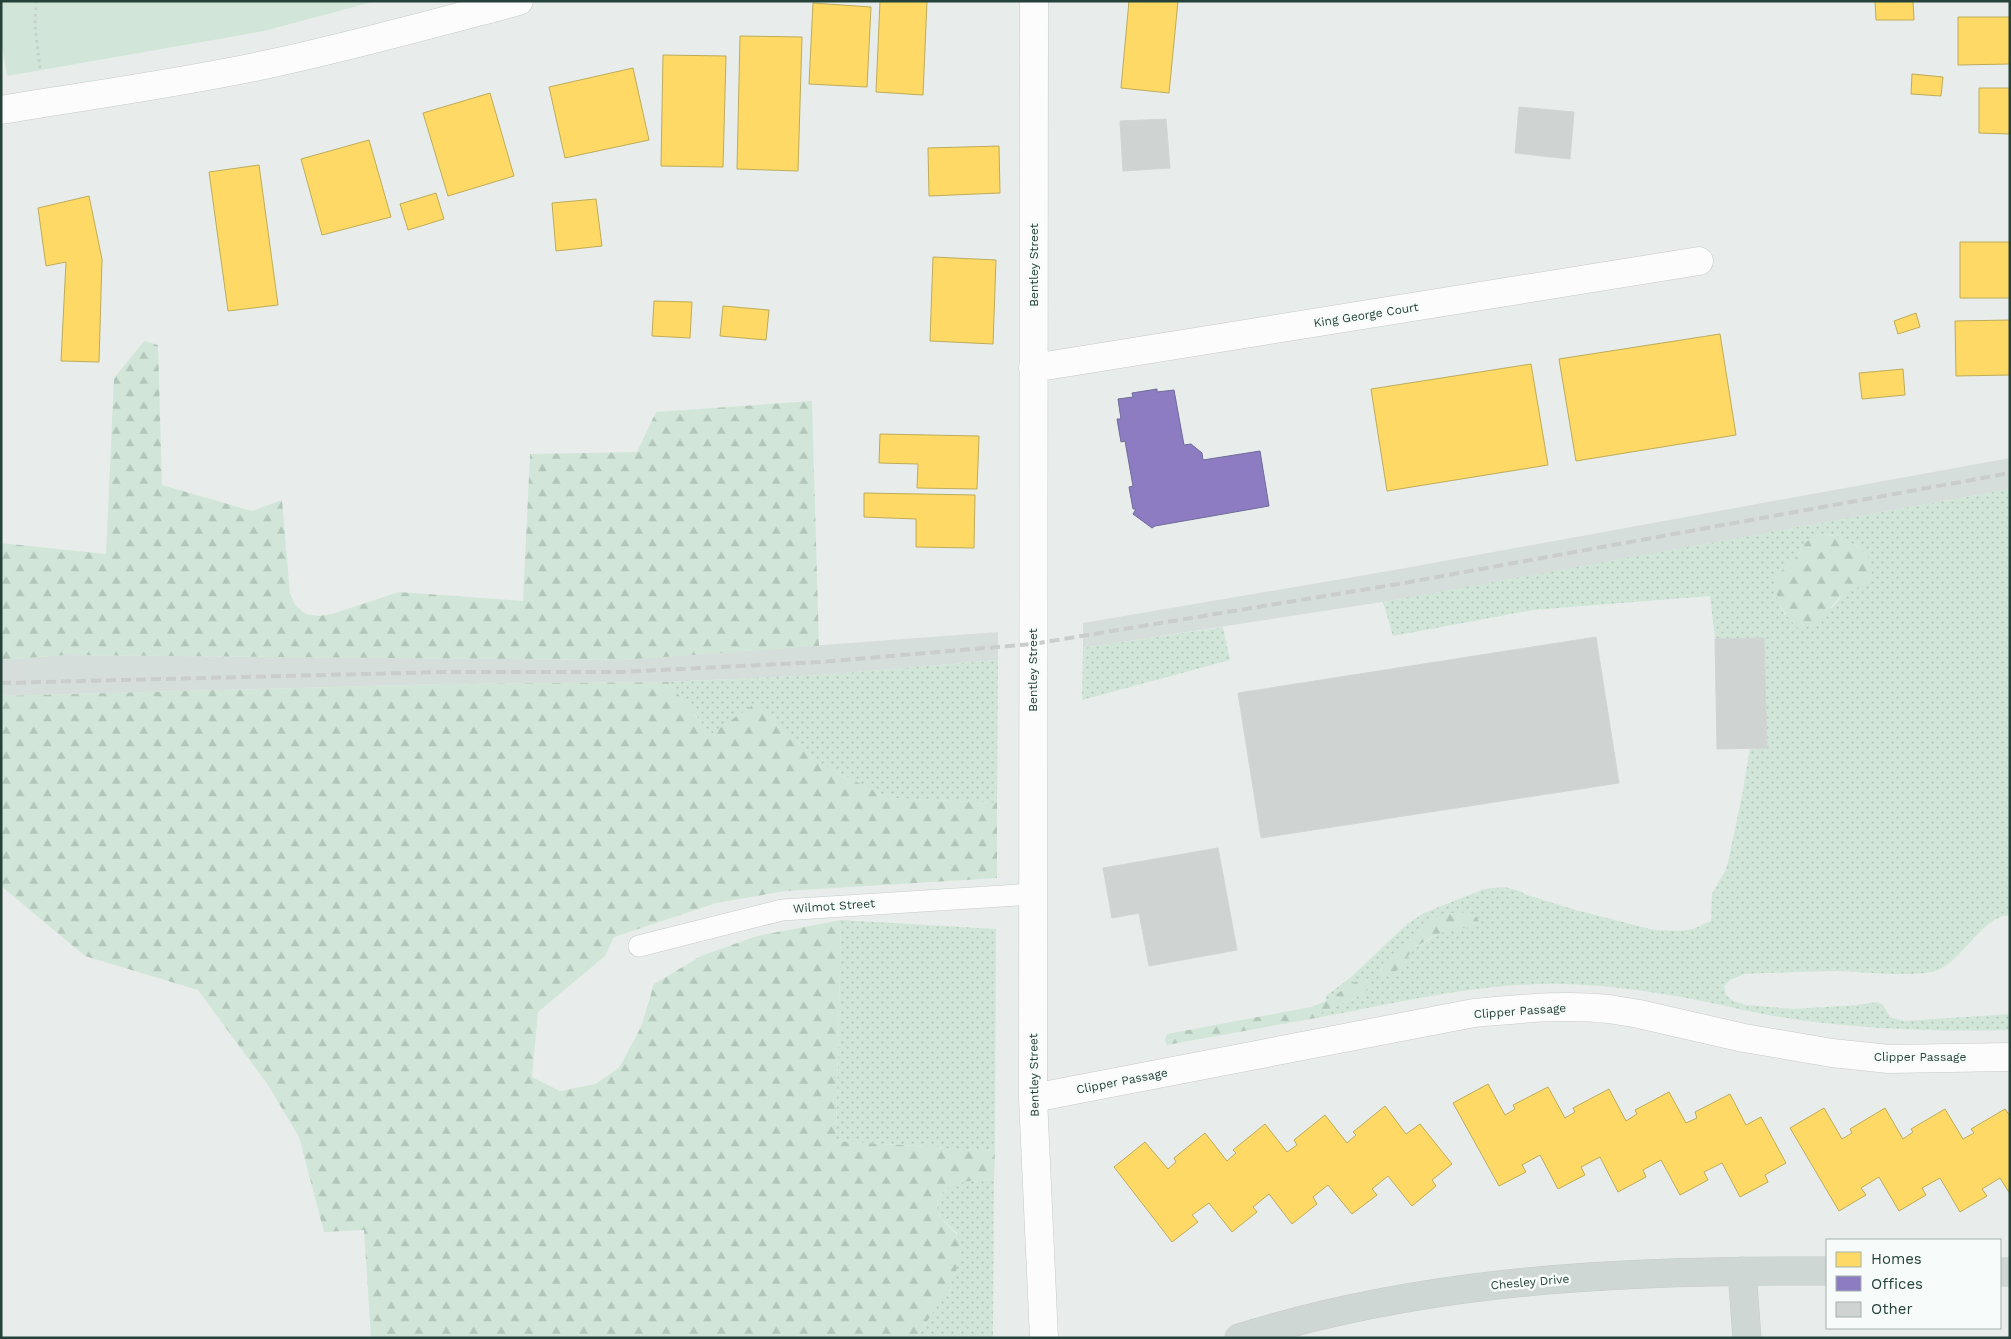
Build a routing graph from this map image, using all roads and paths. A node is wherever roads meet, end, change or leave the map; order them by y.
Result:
1 (36, 1) edge
2 (519, 1) edge
3 (1034, 1) edge
4 (45, 103) junction
5 (1, 110) edge
6 (1699, 261) dead end
7 (1033, 368) junction
8 (1033, 894) junction
9 (639, 946) dead end
10 (2010, 1057) edge
11 (1033, 1098) junction
12 (1742, 1271) junction
13 (1826, 1271) edge
14 (1044, 1338) edge
15 (1239, 1338) edge
16 (1747, 1338) edge

1 - 4 path
2 - 4 street
3 - 7 street, Bentley Street
4 - 5 street
6 - 7 street, King George Court
7 - 8 street, Bentley Street
8 - 9 lane, Wilmot Street
8 - 11 street, Bentley Street
10 - 11 street, Clipper Passage
11 - 14 street, Bentley Street
12 - 13 main road, Chesley Drive
12 - 15 main road, Chesley Drive
12 - 16 main road

